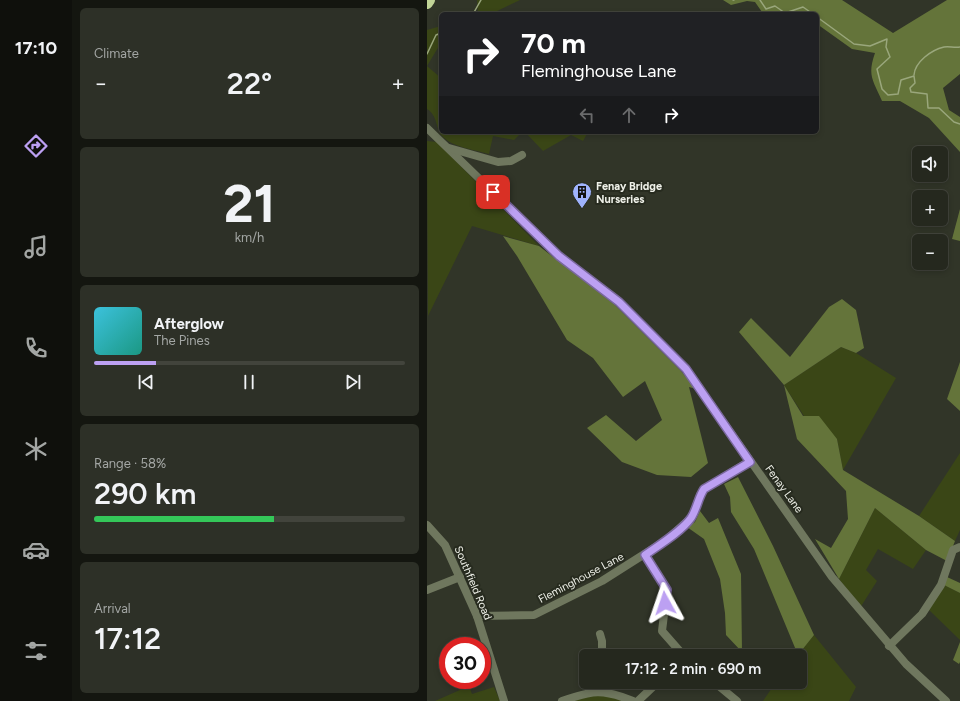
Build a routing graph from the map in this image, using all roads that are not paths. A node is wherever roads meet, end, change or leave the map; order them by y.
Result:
1 (429, 0) edge
2 (427, 3) edge
3 (427, 128) edge
4 (448, 148) junction
5 (523, 155) dead end
6 (750, 462) junction
7 (427, 525) edge
8 (960, 547) edge
9 (645, 555) junction
10 (460, 577) junction
11 (427, 590) edge
12 (477, 616) junction
13 (600, 634) dead end
14 (889, 646) junction
15 (602, 649) edge
16 (678, 649) edge
17 (651, 689) edge
18 (722, 689) edge
19 (599, 691) joint
20 (568, 700) edge
21 (628, 700) edge
22 (504, 701) edge
23 (638, 701) edge
24 (737, 701) edge
25 (946, 701) edge

1 - 2 highway
3 - 4 street, Fenay Lane
4 - 5 street
4 - 6 street, Fenay Lane
6 - 9 street, Fleminghouse Lane
6 - 14 street, Fenay Lane
7 - 10 street, Southfield Road
8 - 14 street
9 - 12 street, Fleminghouse Lane
9 - 16 street
10 - 11 street
10 - 12 street, Southfield Road
12 - 22 street, Southfield Road
13 - 15 street
14 - 25 street, Fenay Lane
17 - 23 street
18 - 24 street
19 - 20 street
19 - 21 street

